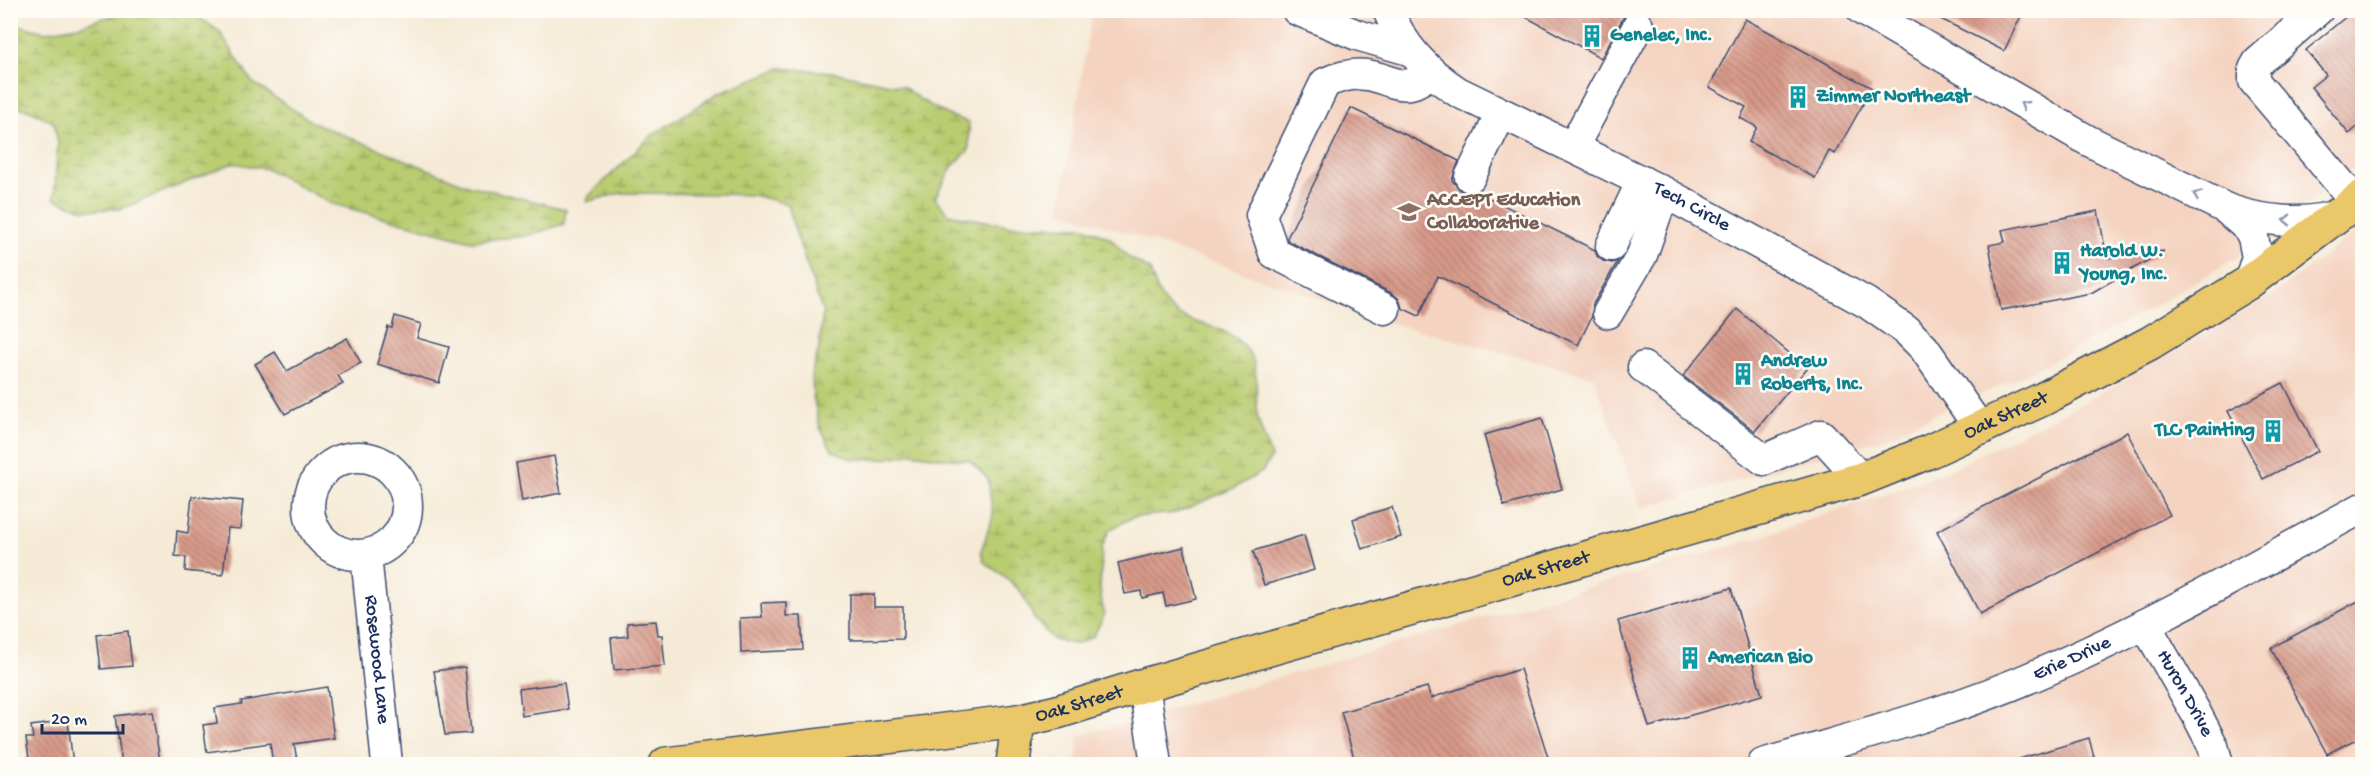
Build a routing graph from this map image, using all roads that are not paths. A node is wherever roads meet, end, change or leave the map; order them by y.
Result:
1 (1297, 10) edge
2 (1388, 10) edge
3 (1862, 10) edge
4 (2318, 10) edge
5 (1638, 26) dead end
6 (1409, 50) junction
7 (1431, 73) junction
8 (1501, 114) junction
9 (1573, 147) junction
10 (1470, 177) dead end
11 (1653, 186) junction
12 (2354, 204) edge
13 (2225, 208) junction
14 (1611, 246) dead end
15 (2246, 284) junction
16 (1384, 309) dead end
17 (1608, 313) dead end
18 (1643, 367) dead end
19 (1981, 430) junction
20 (1861, 479) junction
21 (2362, 508) edge
22 (366, 555) dead end
23 (2145, 624) junction
24 (1144, 685) junction
25 (1018, 721) junction
26 (2214, 763) edge
27 (387, 765) edge
28 (666, 765) edge
29 (1013, 765) edge
30 (1156, 765) edge
31 (1763, 765) edge

1 - 6 street
2 - 6 street, Tech Circle
13 -> 3 street
4 - 12 street
5 - 9 street
6 - 7 street, Tech Circle
7 - 8 street, Tech Circle
7 - 16 street
8 - 9 street, Tech Circle
8 - 10 street
9 - 11 street, Tech Circle
11 - 14 street
11 - 17 street
11 - 19 street, Tech Circle
12 -> 13 street
12 - 15 main road, Oak Street
13 - 15 street
15 - 19 main road, Oak Street
18 - 20 street
19 - 20 main road, Oak Street
20 - 24 main road, Oak Street
21 - 23 street, Erie Drive
22 - 27 street, Rosewood Lane
23 - 26 street, Huron Drive
23 - 31 street, Erie Drive
24 - 25 main road, Oak Street
24 - 30 street
25 - 28 main road, Oak Street
25 - 29 main road

